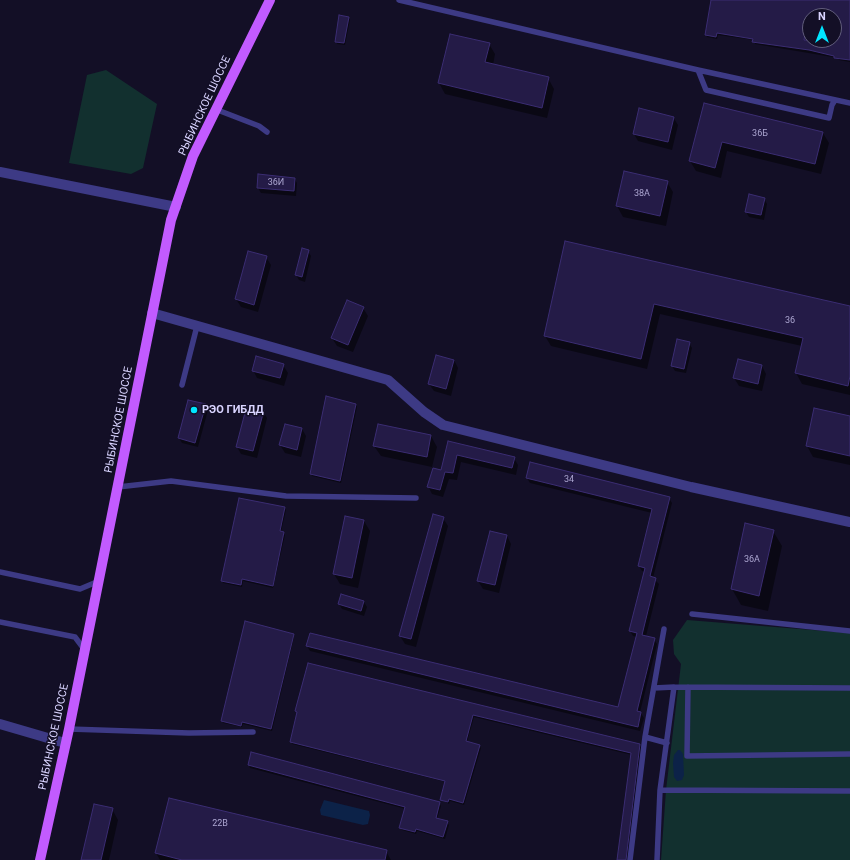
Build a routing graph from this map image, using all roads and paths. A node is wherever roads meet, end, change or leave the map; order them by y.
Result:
1 (270, 0) edge
2 (399, 0) edge
3 (698, 70) junction
4 (835, 100) junction
5 (850, 104) edge
6 (215, 109) junction
7 (267, 132) dead end
8 (0, 172) edge
9 (176, 207) junction
10 (152, 313) junction
11 (197, 326) junction
12 (182, 385) dead end
13 (118, 486) junction
14 (416, 498) dead end
15 (850, 522) edge
16 (0, 572) edge
17 (99, 581) junction
18 (692, 614) dead end
19 (0, 622) edge
20 (664, 630) dead end
21 (850, 630) edge
22 (85, 650) junction
23 (674, 687) junction
24 (688, 687) junction
25 (654, 688) junction
26 (850, 688) edge
27 (0, 724) edge
28 (69, 729) junction
29 (253, 732) dead end
30 (645, 737) junction
31 (65, 743) junction
32 (667, 743) junction
33 (850, 754) edge
34 (660, 790) junction
35 (850, 791) edge
36 (40, 860) edge
37 (630, 860) edge
38 (657, 860) edge

1 - 6 main road, РЫБИНСКОЕ ШОССЕ
2 - 3 lane
3 - 4 lane
3 - 4 lane
4 - 5 lane
6 - 7 lane
6 - 9 main road, РЫБИНСКОЕ ШОССЕ
8 - 9 street
9 - 10 main road, РЫБИНСКОЕ ШОССЕ
10 - 11 street
10 - 13 main road, РЫБИНСКОЕ ШОССЕ
11 - 12 lane
11 - 15 street
13 - 14 lane
13 - 17 main road, РЫБИНСКОЕ ШОССЕ
16 - 17 lane
17 - 22 main road, РЫБИНСКОЕ ШОССЕ
18 - 21 lane
19 - 22 lane
20 - 25 lane
22 - 28 main road, РЫБИНСКОЕ ШОССЕ
23 - 24 lane
23 - 25 lane
23 - 32 lane
24 - 26 lane
24 - 33 lane
25 - 30 lane
27 - 31 street
28 - 29 lane
28 - 31 main road, РЫБИНСКОЕ ШОССЕ
30 - 32 lane
30 - 37 lane
31 - 36 main road, РЫБИНСКОЕ ШОССЕ
32 - 34 lane
34 - 35 lane
34 - 38 lane

